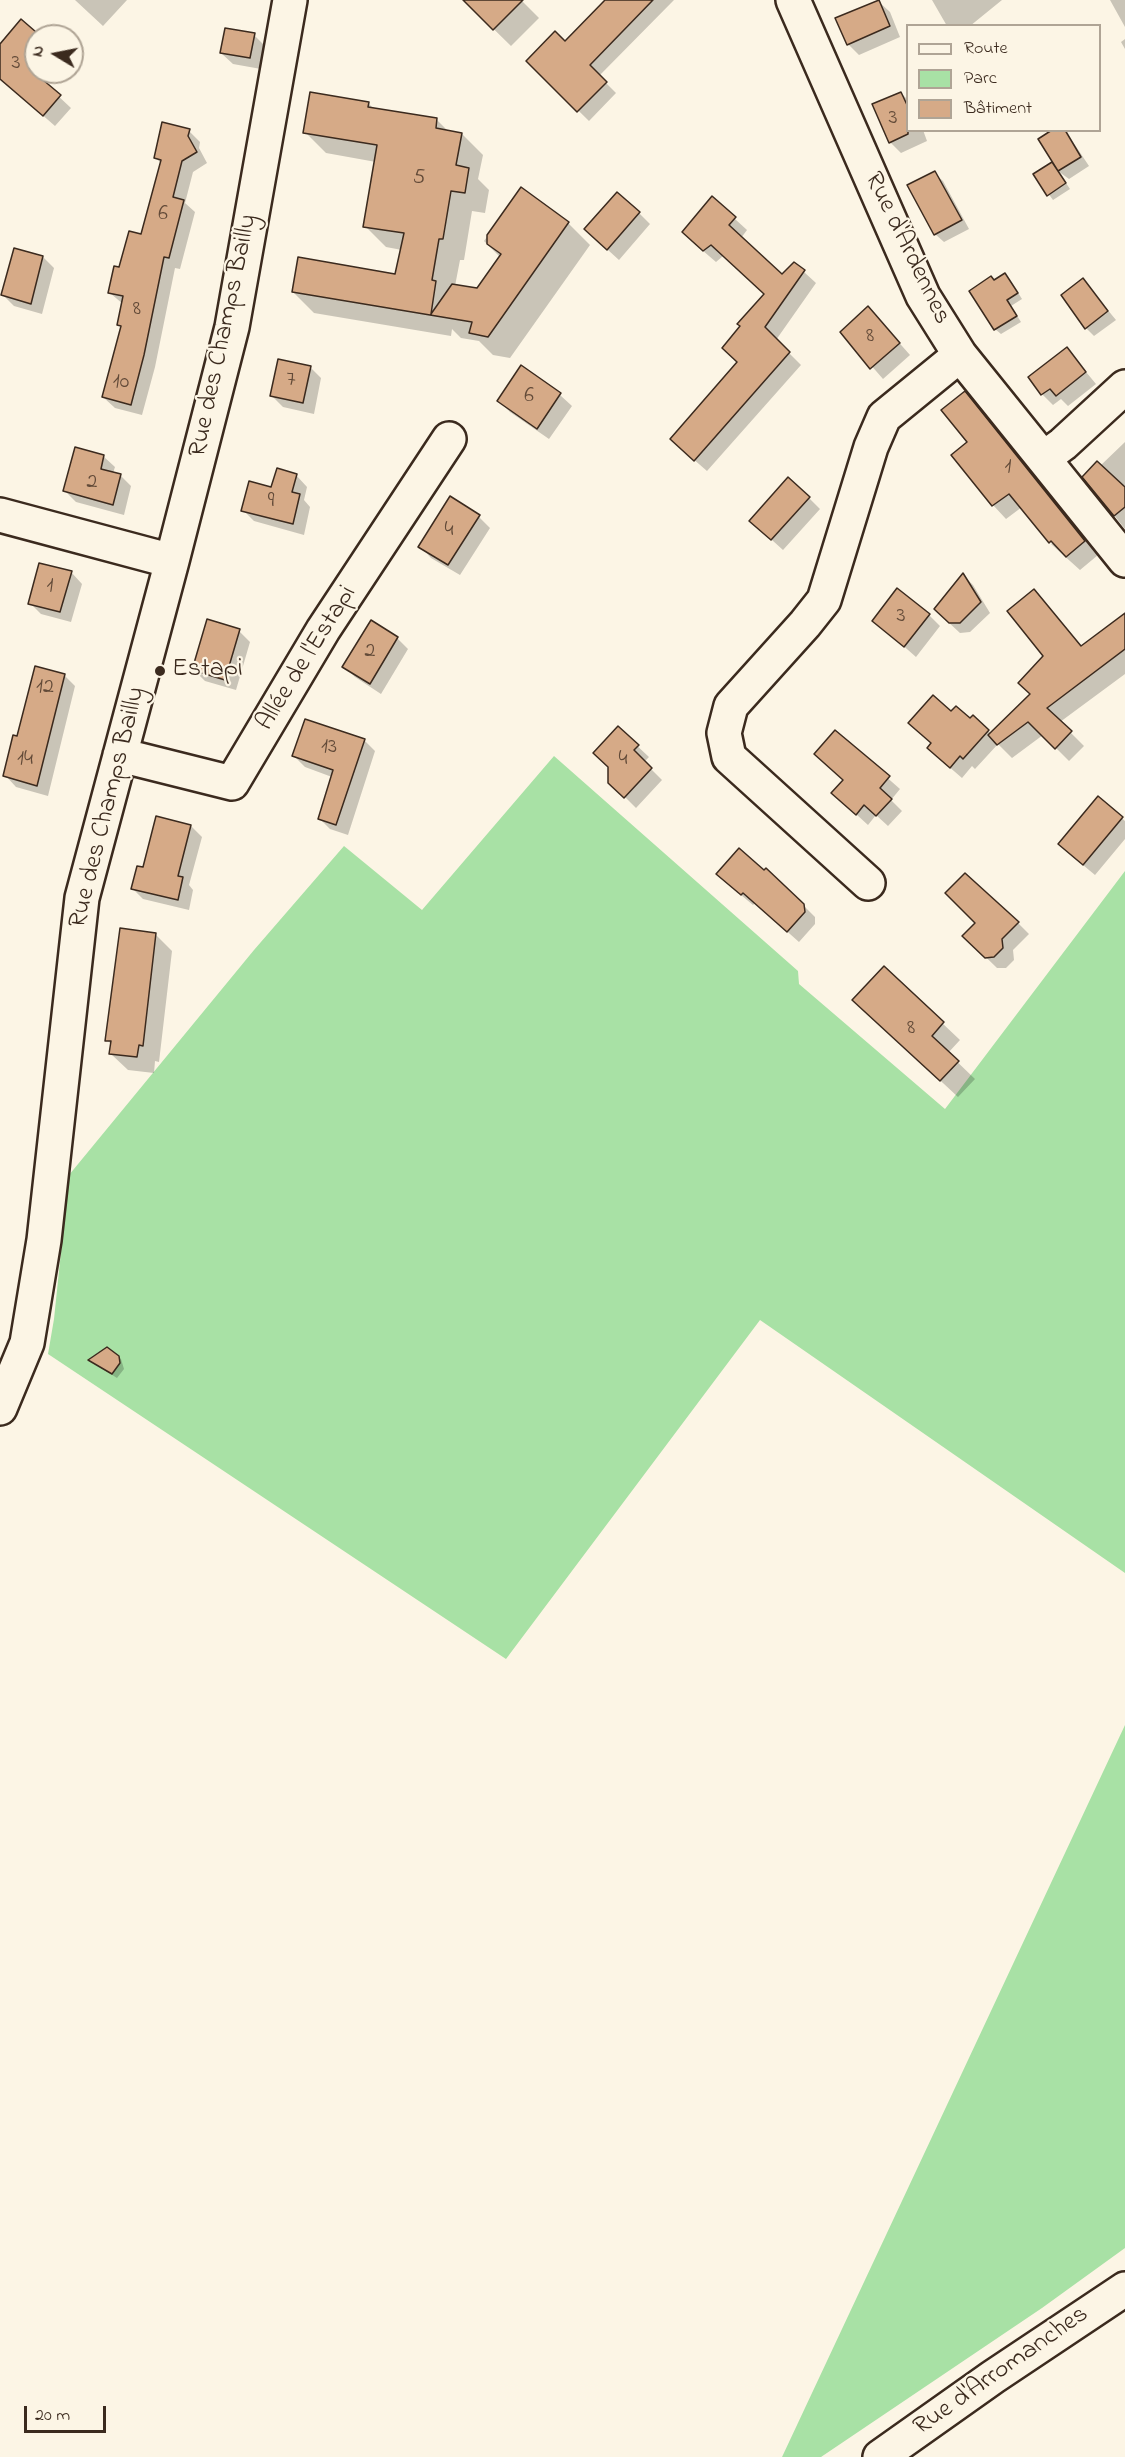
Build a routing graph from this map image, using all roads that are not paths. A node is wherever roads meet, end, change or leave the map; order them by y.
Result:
1 (290, 0) edge
2 (793, 0) edge
3 (960, 355) junction
4 (1125, 387) edge
5 (449, 439) dead end
6 (1044, 458) junction
7 (0, 515) edge
8 (1125, 560) edge
9 (172, 561) junction
10 (120, 755) junction
11 (868, 883) dead end
12 (0, 1408) edge
13 (1125, 2289) edge
14 (880, 2457) edge

1 - 9 street, Rue des Champs Bailly
2 - 3 street, Rue d'Ardennes
3 - 6 street, Rue d'Ardennes
3 - 11 street
4 - 6 street
5 - 10 street, Allée de l'Estapi
6 - 8 street, Rue d'Ardennes
7 - 9 street
9 - 10 street, Rue des Champs Bailly
10 - 12 street, Rue des Champs Bailly
13 - 14 street, Rue d'Arromanches

